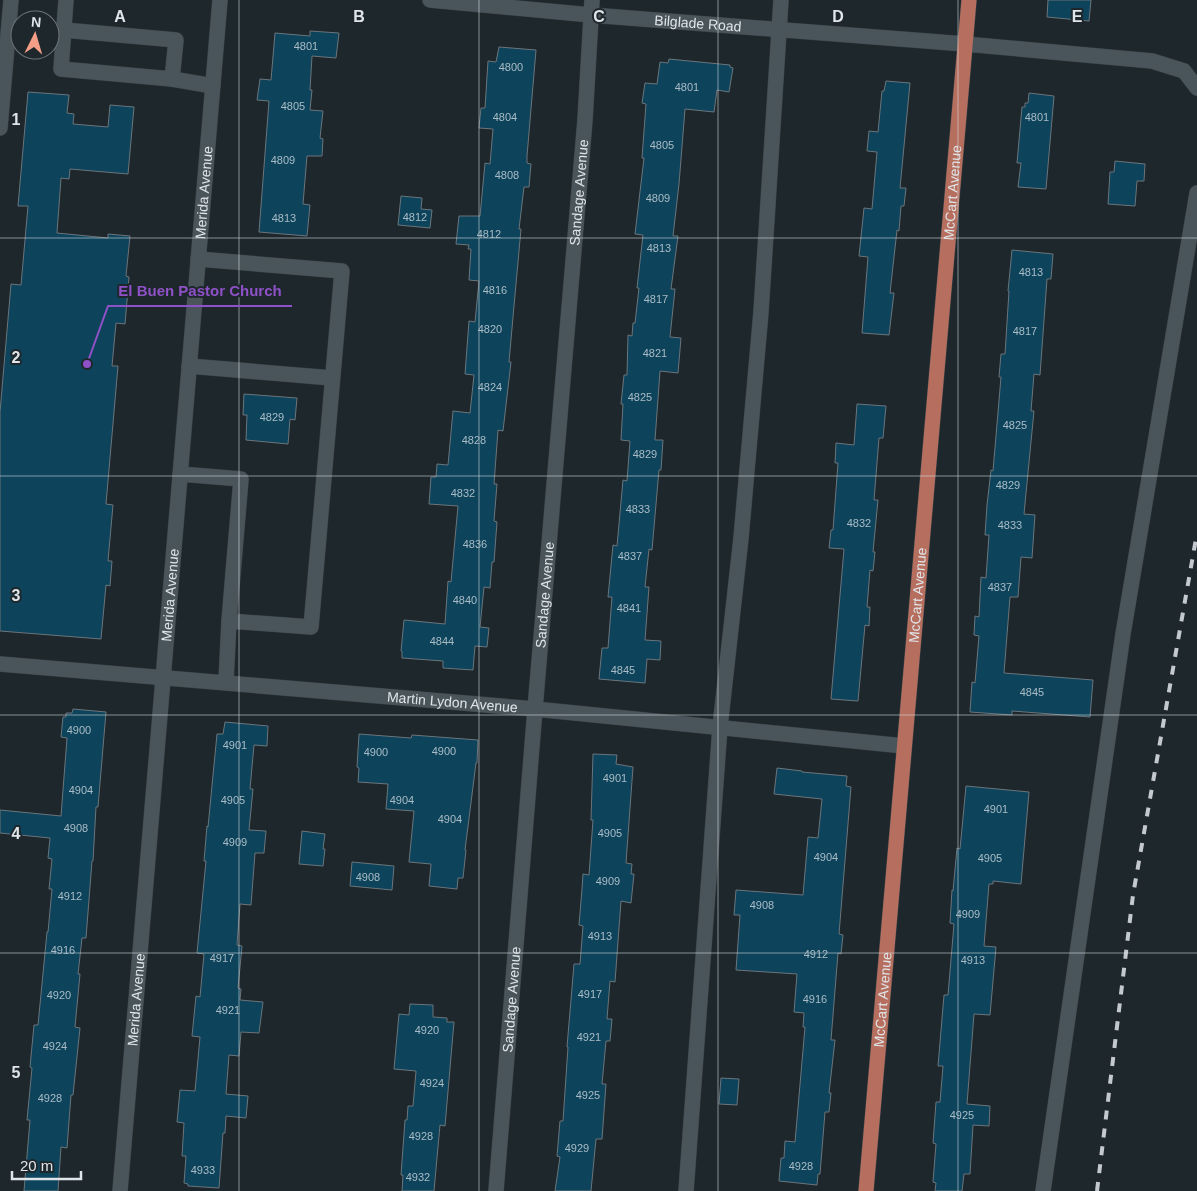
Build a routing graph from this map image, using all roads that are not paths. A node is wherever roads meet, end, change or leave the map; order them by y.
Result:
1 (11, 0) edge
2 (66, 0) edge
3 (220, 0) edge
4 (430, 0) edge
5 (781, 0) edge
6 (969, 0) edge
7 (591, 8) edge
8 (778, 29) junction
9 (64, 30) junction
10 (965, 44) junction
11 (172, 79) junction
12 (213, 86) junction
13 (1197, 88) edge
14 (0, 128) edge
15 (1197, 193) edge
16 (198, 259) junction
17 (189, 366) junction
18 (332, 378) junction
19 (180, 474) junction
20 (229, 621) junction
21 (0, 664) edge
22 (163, 678) junction
23 (226, 682) junction
24 (534, 708) junction
25 (720, 727) junction
26 (904, 746) junction
27 (120, 1191) edge
28 (496, 1191) edge
29 (686, 1191) edge
30 (866, 1191) edge
31 (1043, 1191) edge

1 - 14 street
2 - 9 street
3 - 12 street, Merida Avenue
4 - 7 street, Bilglade Road
5 - 8 street
6 - 10 main road, McCart Avenue
7 - 8 street, Bilglade Road
7 - 24 street, Sandage Avenue
8 - 10 street, Bilglade Road
8 - 25 street
9 - 11 street
9 - 11 street
10 - 13 street, Bilglade Road
10 - 26 main road, McCart Avenue
11 - 12 street
12 - 16 street, Merida Avenue
15 - 31 street
16 - 17 street, Merida Avenue
16 - 18 street
17 - 18 street
17 - 19 street, Merida Avenue
18 - 20 street
19 - 20 street
19 - 22 street, Merida Avenue
20 - 23 street
21 - 22 street, Martin Lydon Avenue
22 - 23 street, Martin Lydon Avenue
22 - 27 street, Merida Avenue
23 - 24 street, Martin Lydon Avenue
24 - 25 street, Martin Lydon Avenue
24 - 28 street, Sandage Avenue
25 - 26 street, Martin Lydon Avenue
25 - 29 street
26 - 30 main road, McCart Avenue

